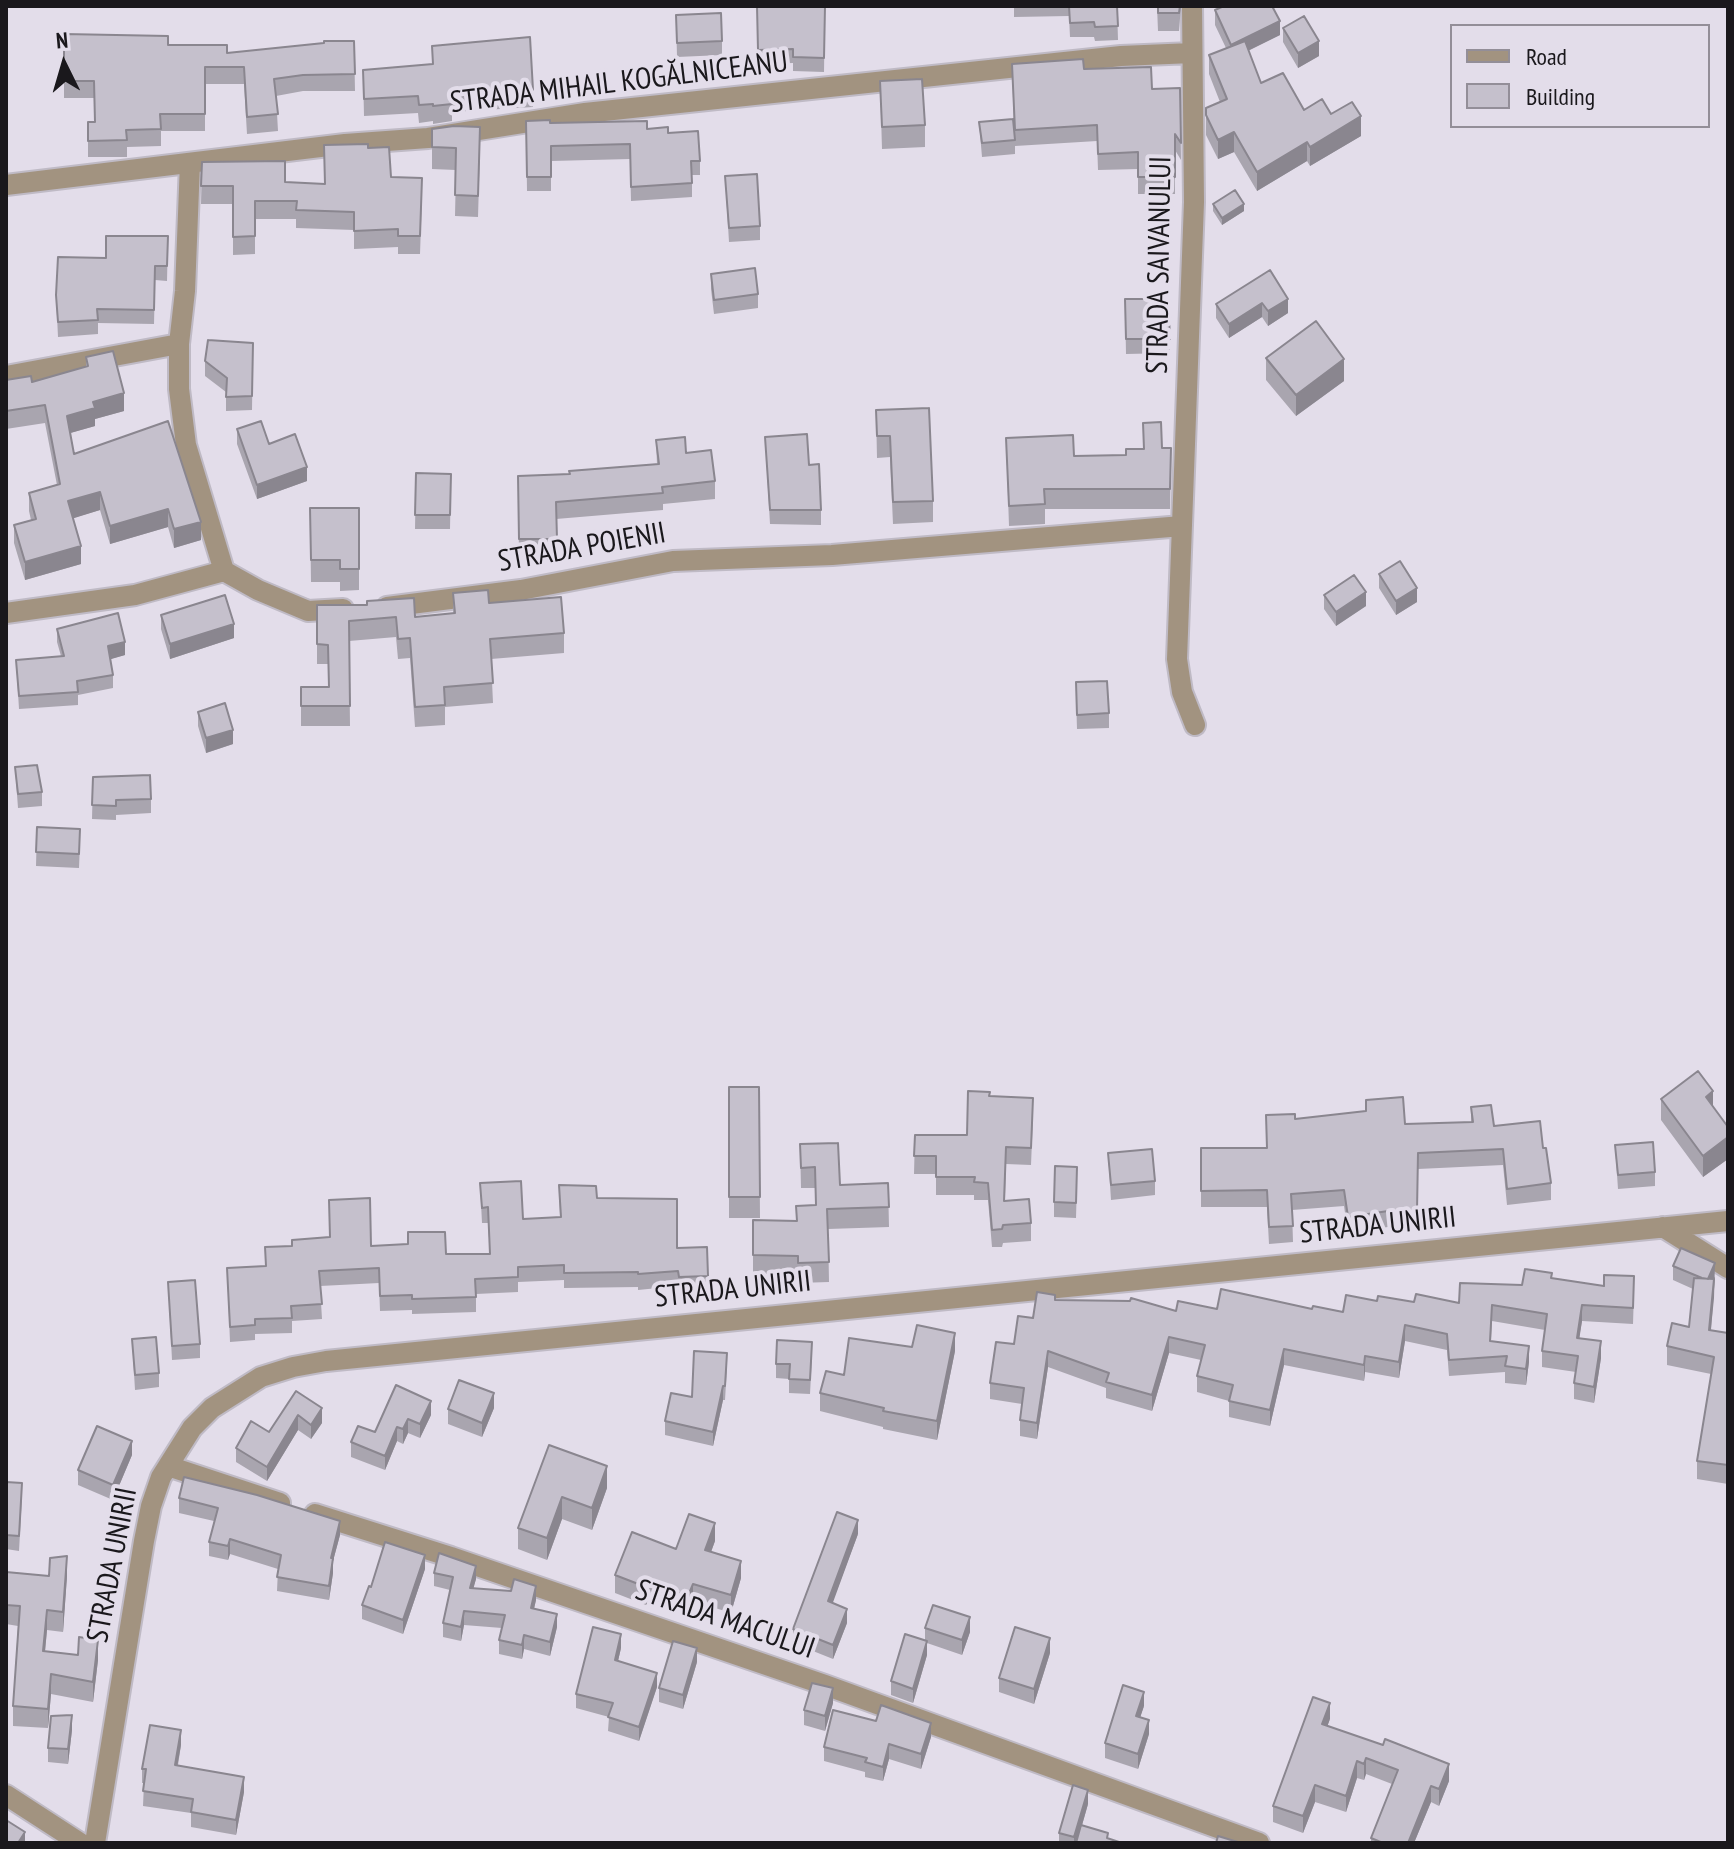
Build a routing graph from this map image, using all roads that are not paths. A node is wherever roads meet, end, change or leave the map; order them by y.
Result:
1 (1192, 6) edge
2 (1192, 53) junction
3 (190, 163) junction
4 (6, 185) edge
5 (179, 344) junction
6 (6, 376) edge
7 (1182, 526) junction
8 (224, 571) junction
9 (6, 613) edge
10 (1195, 725) dead end
11 (1728, 1221) edge
12 (1663, 1227) junction
13 (1728, 1268) edge
14 (168, 1466) junction
15 (6, 1795) edge
16 (80, 1843) edge
17 (95, 1843) edge
18 (1259, 1843) edge

1 - 2 street, STRADA SAIVANULUI
2 - 3 street, STRADA MIHAIL KOGĂLNICEANU
2 - 7 street, STRADA SAIVANULUI
3 - 4 street, STRADA MIHAIL KOGĂLNICEANU
3 - 5 street
5 - 6 street
5 - 8 street
7 - 8 street, STRADA POIENII
7 - 10 street, STRADA SAIVANULUI
8 - 9 street
11 - 12 street, STRADA UNIRII
12 - 13 street
12 - 14 street, STRADA UNIRII
14 - 17 street, STRADA UNIRII
14 - 18 street, STRADA MACULUI
15 - 16 street

